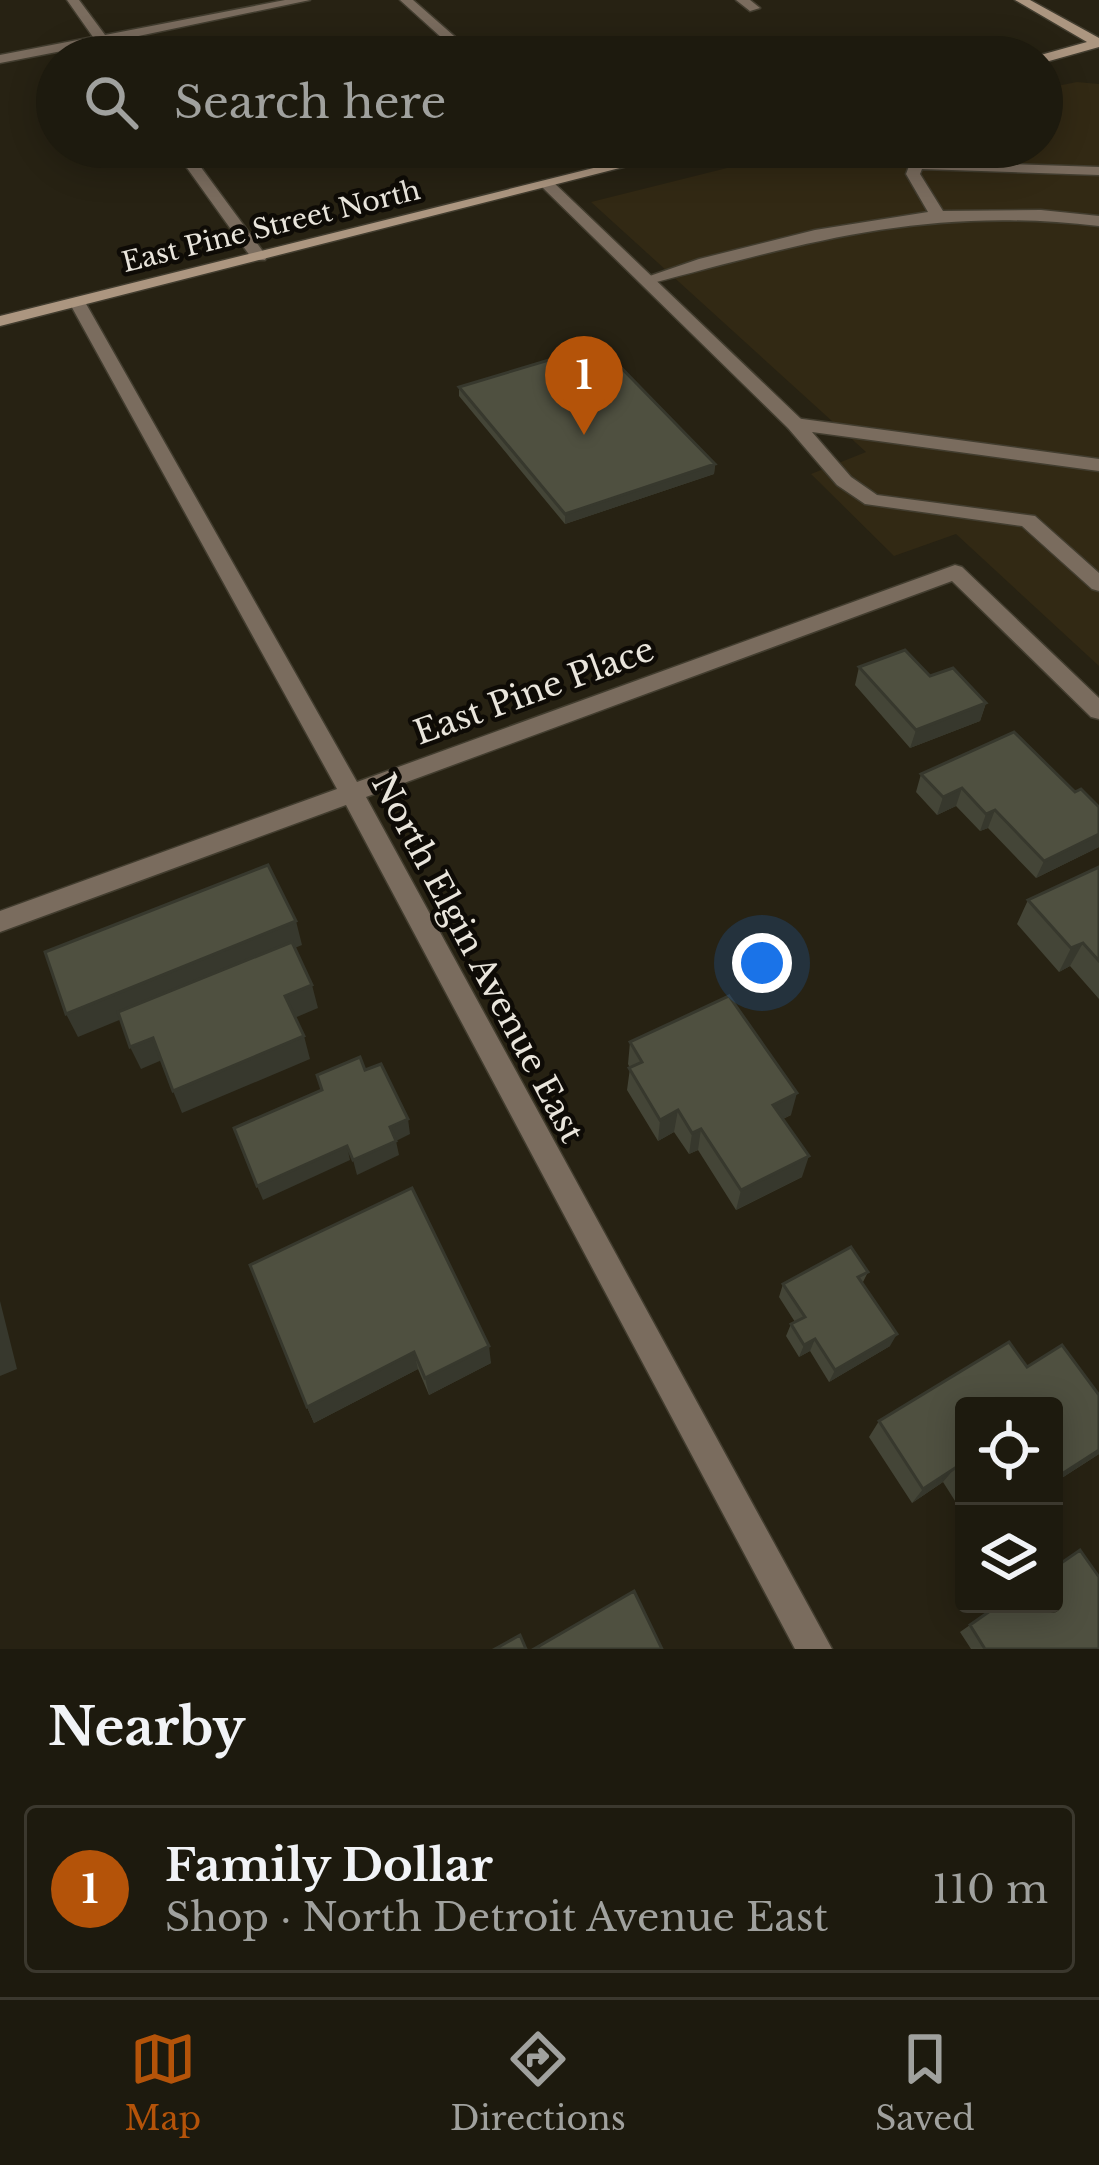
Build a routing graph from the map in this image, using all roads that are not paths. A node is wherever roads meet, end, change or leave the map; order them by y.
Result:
1 (74, 0) edge
2 (304, 0) edge
3 (406, 0) edge
4 (1021, 0) edge
5 (98, 36) edge
6 (121, 36) edge
7 (447, 36) edge
8 (1098, 43) edge
9 (36, 52) edge
10 (1063, 52) edge
11 (0, 59) edge
12 (194, 168) edge
13 (611, 168) edge
14 (915, 168) edge
15 (1021, 168) edge
16 (1099, 171) edge
17 (547, 184) junction
18 (938, 215) junction
19 (1099, 221) edge
20 (259, 257) junction
21 (649, 279) junction
22 (77, 302) junction
23 (0, 321) edge
24 (795, 424) junction
25 (1099, 464) edge
26 (1099, 584) edge
27 (1099, 711) edge
28 (351, 792) junction
29 (0, 922) edge
30 (814, 1649) edge

1 - 5 street
2 - 6 street
3 - 7 street
4 - 8 main road
8 - 10 main road
9 - 11 street
12 - 20 street
13 - 17 main road, East Pine Street North
14 - 18 street
15 - 16 street
17 - 20 main road, East Pine Street North
17 - 21 street
18 - 19 street
18 - 21 street
20 - 22 main road, East Pine Street North
21 - 24 street
22 - 23 main road, East Pine Street North
22 - 28 street, North Elgin Avenue East
24 - 25 street
24 - 26 street
27 - 28 street, East Pine Place
28 - 29 street, East Pine Place
28 - 30 street, North Elgin Avenue East

